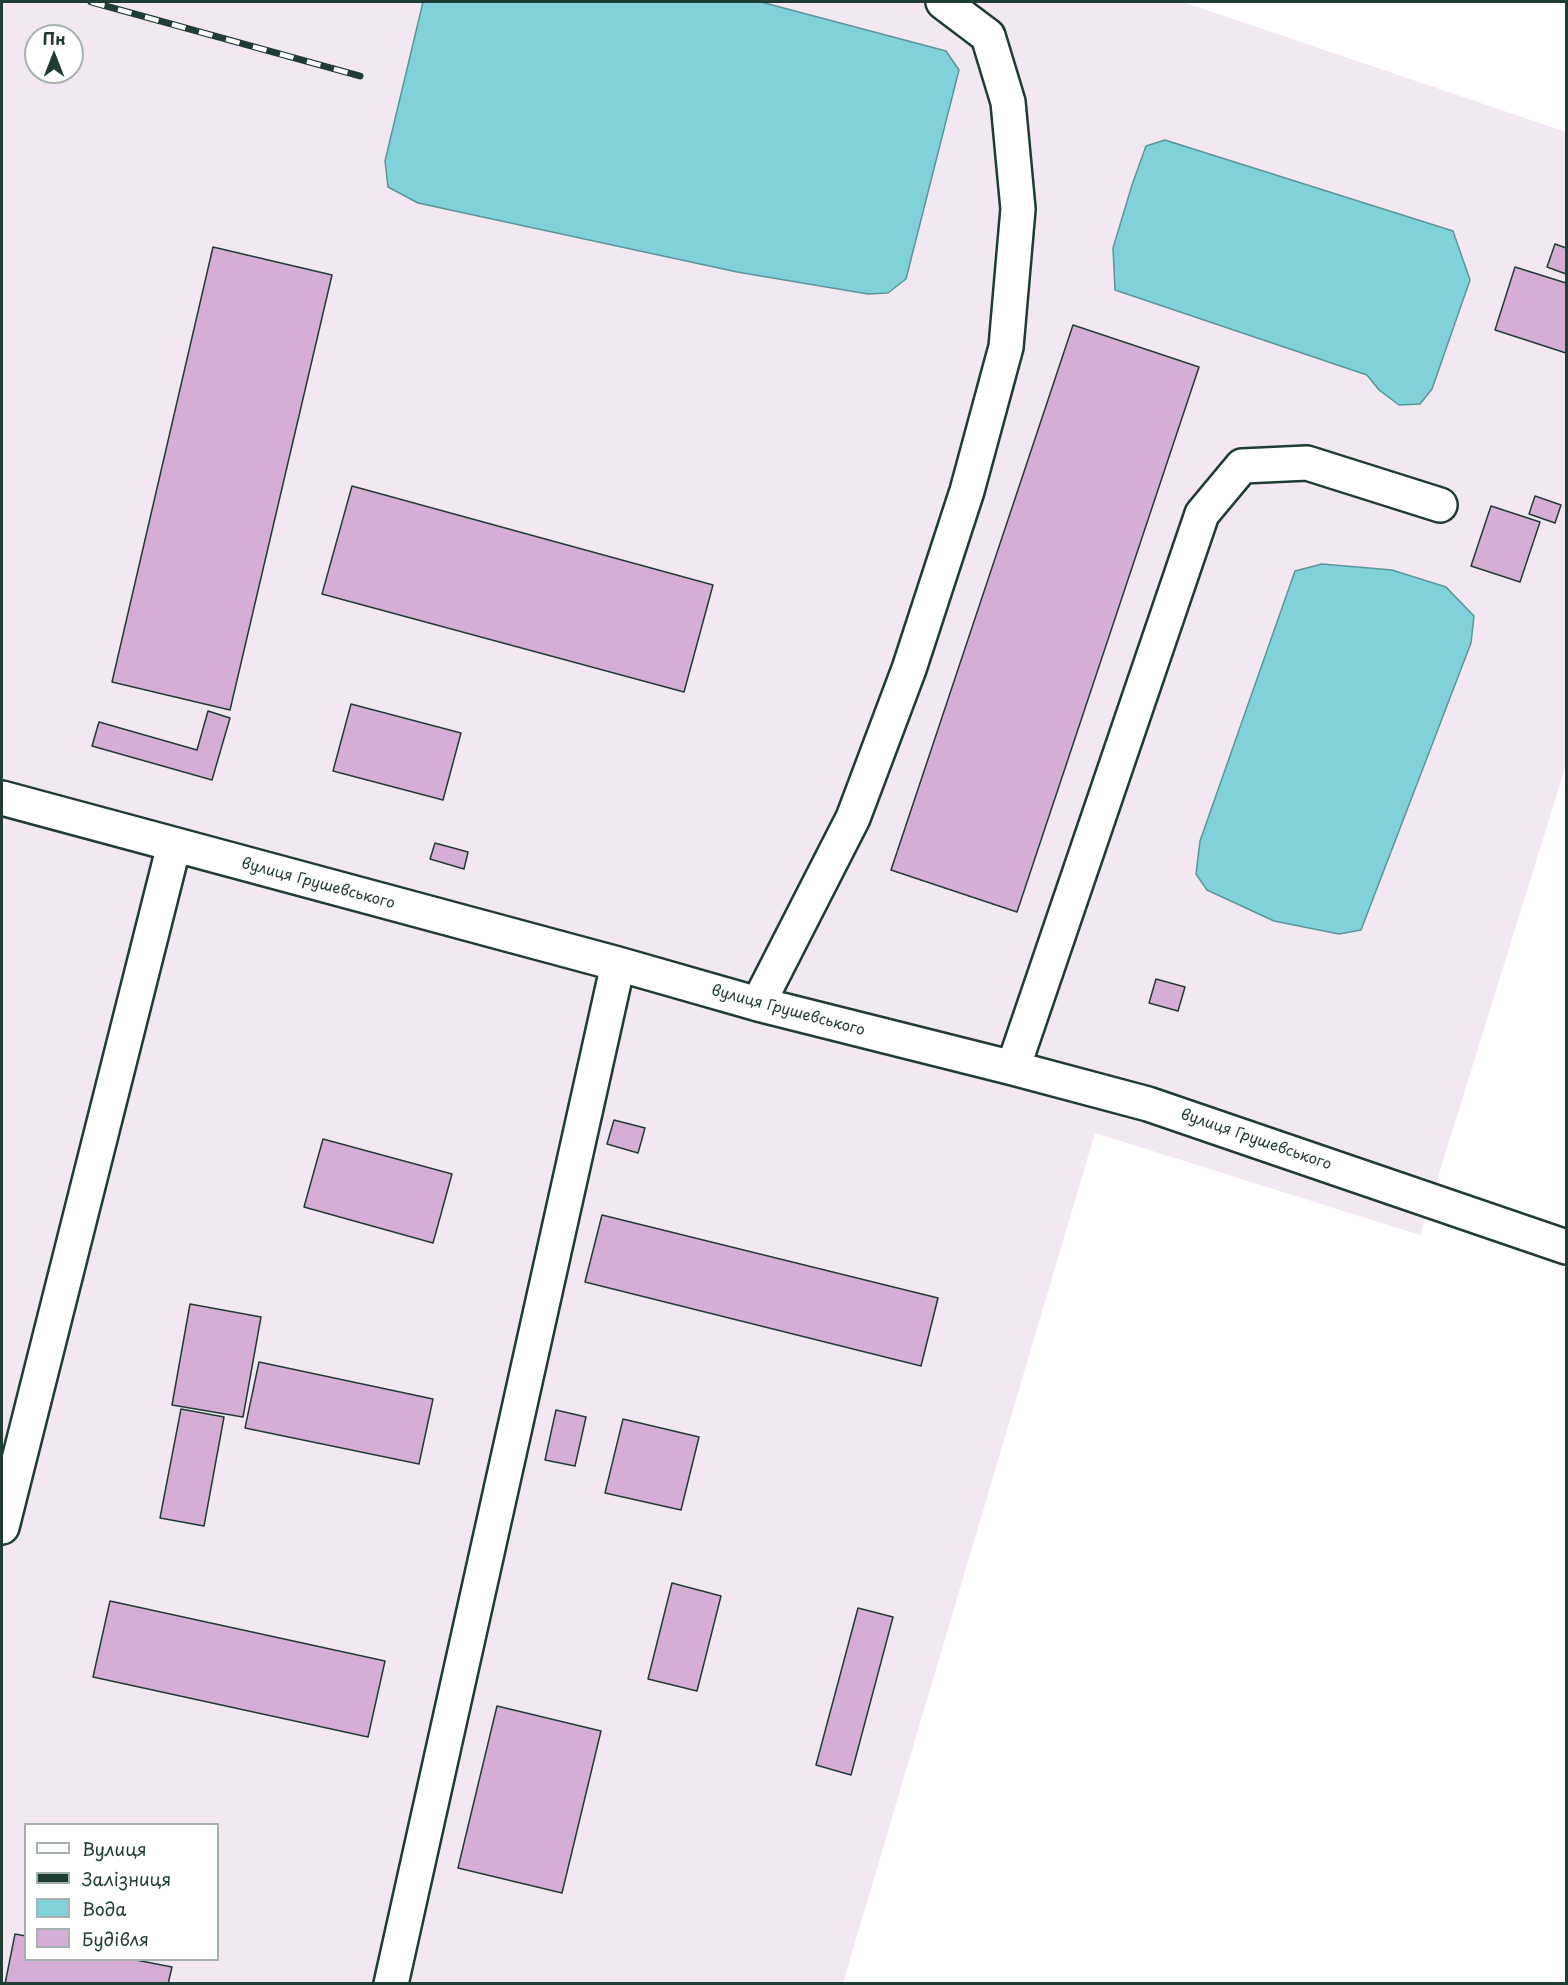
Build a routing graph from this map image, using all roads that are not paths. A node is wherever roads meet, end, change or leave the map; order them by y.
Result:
1 (943, 2) edge
2 (1440, 505) dead end
3 (2, 798) edge
4 (174, 845) junction
5 (618, 964) junction
6 (758, 1004) junction
7 (1013, 1068) junction
8 (1566, 1246) edge
9 (2, 1527) edge
10 (391, 1983) edge

1 - 6 street
2 - 7 street
3 - 4 street, вулиця Грушевського
4 - 5 street, вулиця Грушевського
4 - 9 street
5 - 6 street, вулиця Грушевського
5 - 10 street
6 - 7 street, вулиця Грушевського
7 - 8 street, вулиця Грушевського

